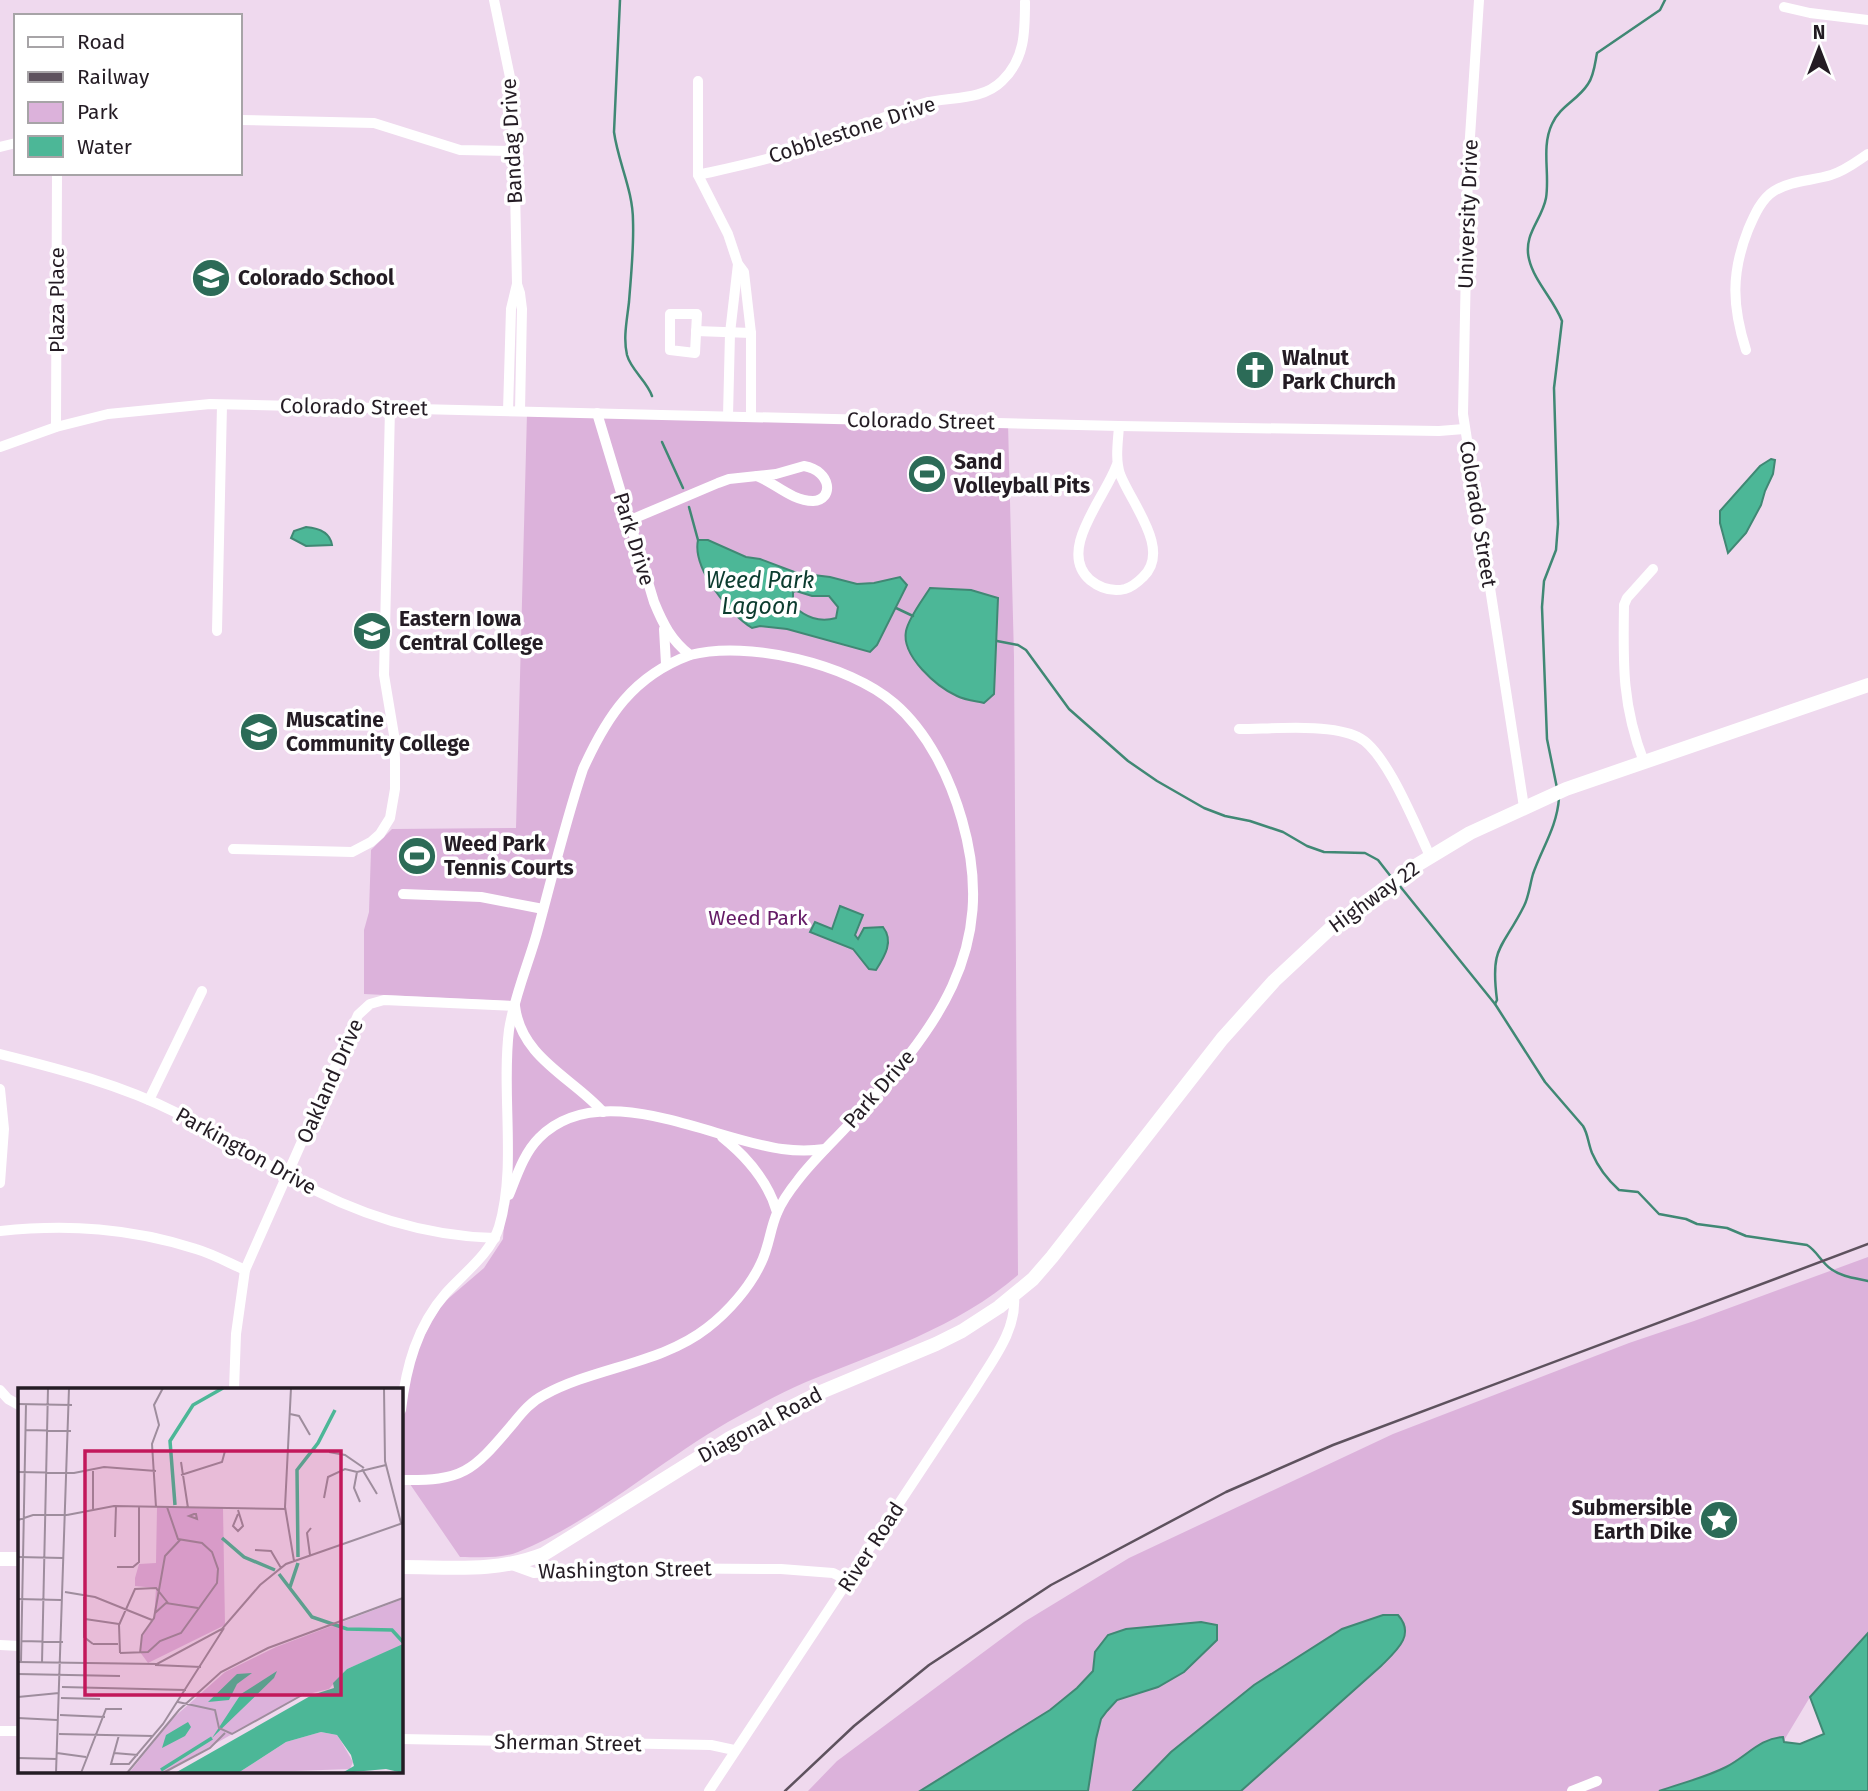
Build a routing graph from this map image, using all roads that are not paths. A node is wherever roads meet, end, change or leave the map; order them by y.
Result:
1 (494, 0) edge
2 (1479, 0) edge
3 (1025, 2) dead end
4 (1784, 7) dead end
5 (1868, 20) edge
6 (698, 81) dead end
7 (242, 120) edge
8 (514, 151) junction
9 (1868, 154) edge
10 (57, 175) edge
11 (698, 175) junction
12 (738, 264) junction
13 (696, 331) dead end
14 (730, 333) junction
15 (751, 334) junction
16 (1746, 350) dead end
17 (222, 405) junction
18 (390, 408) junction
19 (514, 411) junction
20 (597, 413) junction
21 (728, 416) junction
22 (751, 417) junction
23 (56, 426) junction
24 (1119, 426) junction
25 (1464, 429) junction
26 (0, 447) edge
27 (1117, 464) junction
28 (757, 476) junction
29 (628, 520) junction
30 (1653, 569) dead end
31 (664, 628) junction
32 (216, 631) dead end
33 (690, 655) junction
34 (666, 664) junction
35 (1868, 685) edge
36 (1239, 729) dead end
37 (1644, 762) junction
38 (1524, 807) junction
39 (233, 849) dead end
40 (1430, 856) junction
41 (403, 894) dead end
42 (544, 909) junction
43 (202, 991) dead end
44 (514, 1006) junction
45 (530, 1044) junction
46 (508, 1050) junction
47 (0, 1054) edge
48 (0, 1089) edge
49 (149, 1100) junction
50 (604, 1112) junction
51 (717, 1132) junction
52 (825, 1149) junction
53 (288, 1176) junction
54 (0, 1184) edge
55 (505, 1203) junction
56 (777, 1212) junction
57 (0, 1231) edge
58 (495, 1238) junction
59 (246, 1270) junction
60 (1014, 1296) junction
61 (234, 1388) edge
62 (0, 1390) edge
63 (402, 1403) edge
64 (18, 1404) edge
65 (402, 1480) edge
66 (0, 1559) edge
67 (18, 1559) edge
68 (512, 1565) junction
69 (402, 1567) edge
70 (849, 1581) junction
71 (0, 1645) edge
72 (18, 1646) edge
73 (0, 1731) edge
74 (18, 1731) edge
75 (402, 1739) edge
76 (734, 1750) junction
77 (1597, 1781) dead end
78 (709, 1791) edge
79 (1572, 1791) edge

1 - 8 street, Bandag Drive
2 - 25 street, University Drive
3 - 11 street, Cobblestone Drive
4 - 5 street
6 - 11 street
7 - 8 street
8 - 19 street, Bandag Drive
9 - 16 street
10 - 23 street, Plaza Place
11 - 12 street
12 - 14 street
12 - 15 street
13 - 14 street
14 - 15 street
14 - 21 street
15 - 22 street
17 - 18 street, Colorado Street
17 - 23 street, Colorado Street
17 - 32 street
18 - 19 street, Colorado Street
18 - 39 street
19 - 20 street, Colorado Street
20 - 21 street, Colorado Street
20 - 29 street, Park Drive
21 - 22 street, Colorado Street
22 - 24 street, Colorado Street
23 - 26 street, Colorado Street
24 - 25 street, Colorado Street
24 - 27 street
25 - 38 street, Colorado Street
27 - 27 street
28 - 28 street
28 - 29 street
29 - 31 street, Park Drive
30 - 37 street
31 - 33 street, Park Drive
31 - 34 street
33 - 34 street, Park Drive
33 - 52 street, Park Drive
34 - 42 street, Park Drive
35 - 37 main road, Highway 22
36 - 40 street
37 - 38 main road, Highway 22
38 - 40 main road, Highway 22
40 - 60 main road, Highway 22
41 - 42 street
42 - 44 street, Park Drive
43 - 49 street
44 - 45 street
44 - 46 street, Park Drive
44 - 53 street, Oakland Drive
45 - 46 street
45 - 50 street
46 - 55 street, Park Drive
47 - 49 street, Parkington Drive
48 - 54 street
49 - 53 street, Parkington Drive
50 - 51 street
50 - 55 street
51 - 52 street
51 - 56 street
52 - 56 street, Park Drive
53 - 58 street, Parkington Drive
53 - 59 street, Oakland Drive
55 - 58 street, Park Drive
56 - 65 street, Park Drive
57 - 59 street
58 - 63 street, Park Drive
59 - 61 street, Oakland Drive
60 - 68 main road, Diagonal Road
60 - 70 street, River Road
62 - 64 street
66 - 67 main road
68 - 69 main road, Washington Street
68 - 70 street, Washington Street
70 - 76 street, River Road
71 - 72 street
73 - 74 street
75 - 76 street, Sherman Street
76 - 78 street, River Road
77 - 79 street

